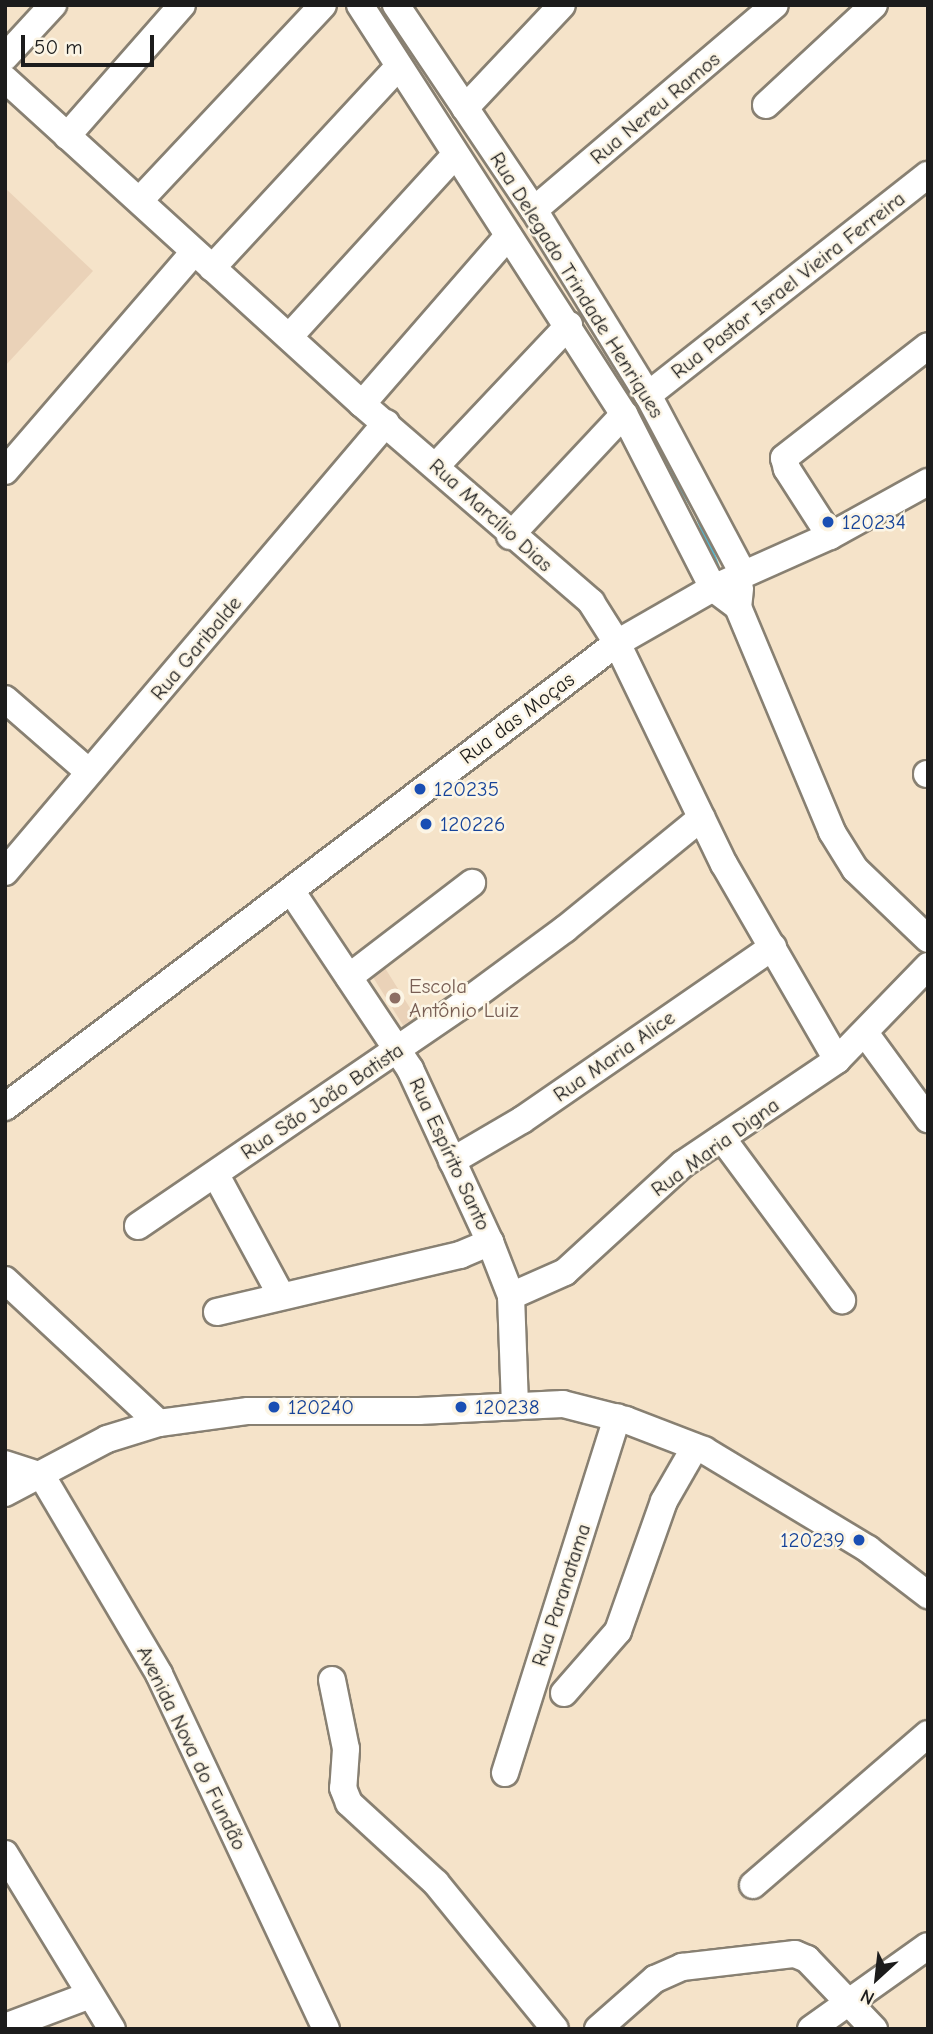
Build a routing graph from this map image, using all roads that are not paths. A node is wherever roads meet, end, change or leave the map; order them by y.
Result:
1 (53, 5) edge
2 (182, 5) edge
3 (323, 5) edge
4 (360, 5) edge
5 (396, 5) edge
6 (562, 5) edge
7 (775, 5) edge
8 (874, 5) edge
9 (5, 57) edge
10 (399, 66) junction
11 (5, 79) edge
12 (766, 105) dead end
13 (465, 108) junction
14 (67, 136) junction
15 (456, 155) junction
16 (928, 175) edge
17 (140, 200) junction
18 (534, 210) junction
19 (508, 236) junction
20 (203, 260) junction
21 (569, 325) junction
22 (289, 337) junction
23 (928, 346) edge
24 (648, 395) junction
25 (362, 404) junction
26 (624, 414) junction
27 (386, 423) junction
28 (436, 466) junction
29 (5, 471) edge
30 (928, 482) edge
31 (510, 536) junction
32 (830, 536) junction
33 (743, 574) junction
34 (713, 588) junction
35 (737, 607) junction
36 (617, 643) junction
37 (5, 699) edge
38 (89, 772) junction
39 (701, 818) junction
40 (10, 857) edge
41 (472, 883) dead end
42 (292, 892) junction
43 (928, 939) edge
44 (773, 947) junction
45 (928, 966) edge
46 (349, 977) junction
47 (864, 1033) junction
48 (398, 1049) junction
49 (837, 1060) junction
50 (5, 1107) edge
51 (928, 1119) edge
52 (722, 1138) junction
53 (452, 1161) junction
54 (216, 1175) junction
55 (138, 1226) dead end
56 (490, 1242) junction
57 (5, 1280) edge
58 (281, 1295) junction
59 (511, 1296) junction
60 (842, 1300) dead end
61 (217, 1312) dead end
62 (515, 1405) junction
63 (617, 1418) junction
64 (159, 1423) junction
65 (695, 1447) junction
66 (5, 1464) edge
67 (42, 1476) junction
68 (5, 1493) edge
69 (928, 1595) edge
70 (332, 1680) dead end
71 (564, 1693) dead end
72 (928, 1734) edge
73 (505, 1773) dead end
74 (5, 1854) edge
75 (753, 1885) dead end
76 (928, 1946) edge
77 (90, 1994) junction
78 (848, 2001) junction
79 (5, 2027) edge
80 (112, 2029) edge
81 (326, 2029) edge
82 (555, 2029) edge
83 (598, 2029) edge
84 (811, 2029) edge
85 (874, 2029) edge

1 - 9 street
2 - 14 street
3 - 17 street
4 - 10 street, Rua Delegado Trindade Henriques
5 - 13 street, Rua Delegado Trindade Henriques
6 - 13 street
7 - 18 street, Rua Nereu Ramos
8 - 12 street
10 - 15 street, Rua Delegado Trindade Henriques
10 - 20 street
11 - 14 street, Rua Marcílio Dias
13 - 18 street, Rua Delegado Trindade Henriques
14 - 17 street, Rua Marcílio Dias
15 - 19 street, Rua Delegado Trindade Henriques
15 - 22 street
16 - 24 street, Rua Pastor Israel Vieira Ferreira
17 - 20 street, Rua Marcílio Dias
18 - 24 street, Rua Delegado Trindade Henriques
19 - 21 street, Rua Delegado Trindade Henriques
19 - 25 street
20 - 22 street, Rua Marcílio Dias
20 - 29 street
21 - 26 street, Rua Delegado Trindade Henriques
21 - 28 street
22 - 25 street, Rua Marcílio Dias
23 - 32 street
24 - 33 street, Rua Delegado Trindade Henriques
25 - 27 street, Rua Marcílio Dias
26 - 31 street, Rua Delegado Trindade Henriques
26 - 34 street, Rua Delegado Trindade Henriques
27 - 28 street, Rua Marcílio Dias
27 - 38 street, Rua Garibalde
28 - 31 street, Rua Marcílio Dias
30 - 32 street, Rua das Moças
31 - 36 street, Rua Marcílio Dias
32 - 33 street, Rua das Moças
33 - 34 street, Rua das Moças
33 - 35 street
34 - 35 street
34 - 36 street, Rua das Moças
35 - 43 street
36 - 39 street, Rua Marcílio Dias
36 - 42 street, Rua das Moças
37 - 38 street
38 - 40 street, Rua Garibalde
39 - 44 street, Rua Marcílio Dias
39 - 48 street, Rua São João Batista
41 - 46 street
42 - 46 street, Rua Espírito Santo
42 - 50 street, Rua das Moças
44 - 49 street, Rua Marcílio Dias
44 - 53 street, Rua Maria Alice
45 - 47 street, Rua Maria Digna
46 - 48 street, Rua Espírito Santo
47 - 49 street, Rua Maria Digna
47 - 51 street
48 - 53 street, Rua Espírito Santo
48 - 54 street, Rua São João Batista
49 - 52 street, Rua Maria Digna
52 - 59 street, Rua Maria Digna
52 - 60 street
53 - 56 street, Rua Espírito Santo
54 - 55 street, Rua São João Batista
54 - 58 street
56 - 58 street
56 - 59 street, Rua Espírito Santo
57 - 64 street
58 - 61 street
59 - 62 street, Rua Espírito Santo
62 - 63 street
62 - 64 street
63 - 65 street
63 - 73 street, Rua Paranatama
64 - 67 street
65 - 69 street
65 - 71 street
66 - 67 street
67 - 68 street
67 - 81 street, Avenida Nova do Fundão
70 - 82 street
72 - 75 street
74 - 77 street
76 - 78 street
77 - 79 street
77 - 80 street
78 - 83 street
78 - 84 street
78 - 85 street

